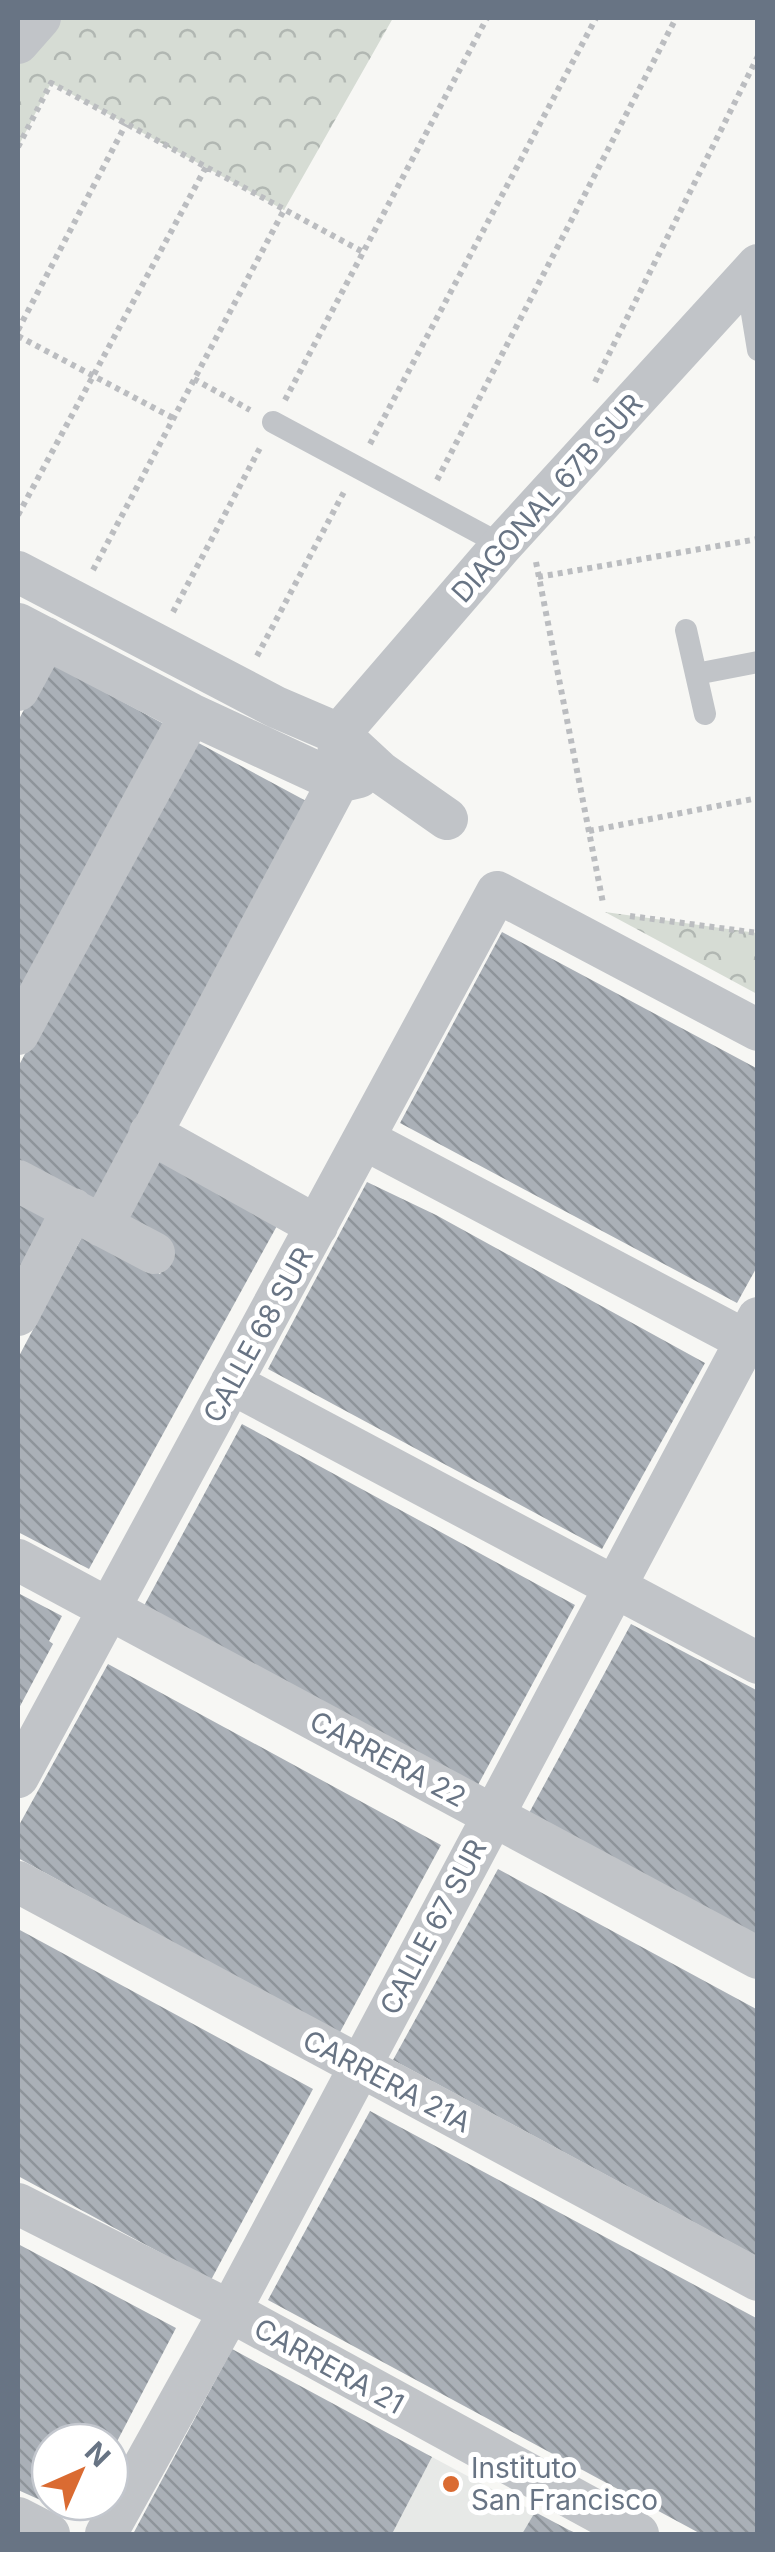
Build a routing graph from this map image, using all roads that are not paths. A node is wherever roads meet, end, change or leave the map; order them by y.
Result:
1 (40, 18) edge
2 (18, 43) edge
3 (752, 271) edge
4 (758, 350) edge
5 (273, 422) road end
6 (514, 531) junction
7 (18, 572) edge
8 (686, 630) dead end
9 (32, 631) edge
10 (758, 662) edge
11 (696, 674) junction
12 (18, 690) edge
13 (190, 714) junction
14 (705, 714) dead end
15 (340, 734) junction
16 (380, 772) junction
17 (338, 782) junction
18 (447, 819) dead end
19 (758, 1030) edge
20 (18, 1034) edge
21 (150, 1133) junction
22 (364, 1139) junction
23 (18, 1181) edge
24 (88, 1218) junction
25 (317, 1226) junction
26 (154, 1253) dead end
27 (18, 1315) edge
28 (754, 1335) edge
29 (232, 1382) junction
30 (18, 1560) edge
31 (614, 1586) junction
32 (108, 1609) junction
33 (758, 1663) edge
34 (18, 1777) edge
35 (492, 1815) junction
36 (18, 1882) edge
37 (758, 1958) edge
38 (358, 2065) junction
39 (18, 2204) edge
40 (758, 2280) edge
41 (230, 2311) junction
42 (18, 2518) edge
43 (49, 2534) edge
44 (106, 2534) edge
45 (638, 2534) edge

1 - 2 street
3 - 4 lane
3 - 6 street, DIAGONAL 67B SUR
5 - 6 lane
6 - 15 street, DIAGONAL 67B SUR
7 - 15 street
8 - 11 lane
9 - 12 street
9 - 13 street
10 - 11 lane
11 - 14 lane
13 - 17 street
13 - 20 street
15 - 16 street
15 - 17 street
16 - 17 street
16 - 18 street
17 - 21 street
19 - 22 street, CALLE 68 SUR
21 - 24 street
21 - 25 street
22 - 25 street, CALLE 68 SUR
22 - 28 street
23 - 24 street
24 - 26 street
24 - 27 street
25 - 29 street, CALLE 68 SUR
28 - 31 street, CALLE 67 SUR
29 - 31 street
29 - 32 street, CALLE 68 SUR
30 - 32 street, CARRERA 22
31 - 33 street
31 - 35 street, CALLE 67 SUR
32 - 34 street, CALLE 68 SUR
32 - 35 street, CARRERA 22
35 - 37 street, CARRERA 22
35 - 38 street, CALLE 67 SUR
36 - 38 street, CARRERA 21A
38 - 40 street, CARRERA 21A
38 - 41 street, CALLE 67 SUR
39 - 41 street, CARRERA 21
41 - 44 street, CALLE 67 SUR
41 - 45 street, CARRERA 21
42 - 43 street

